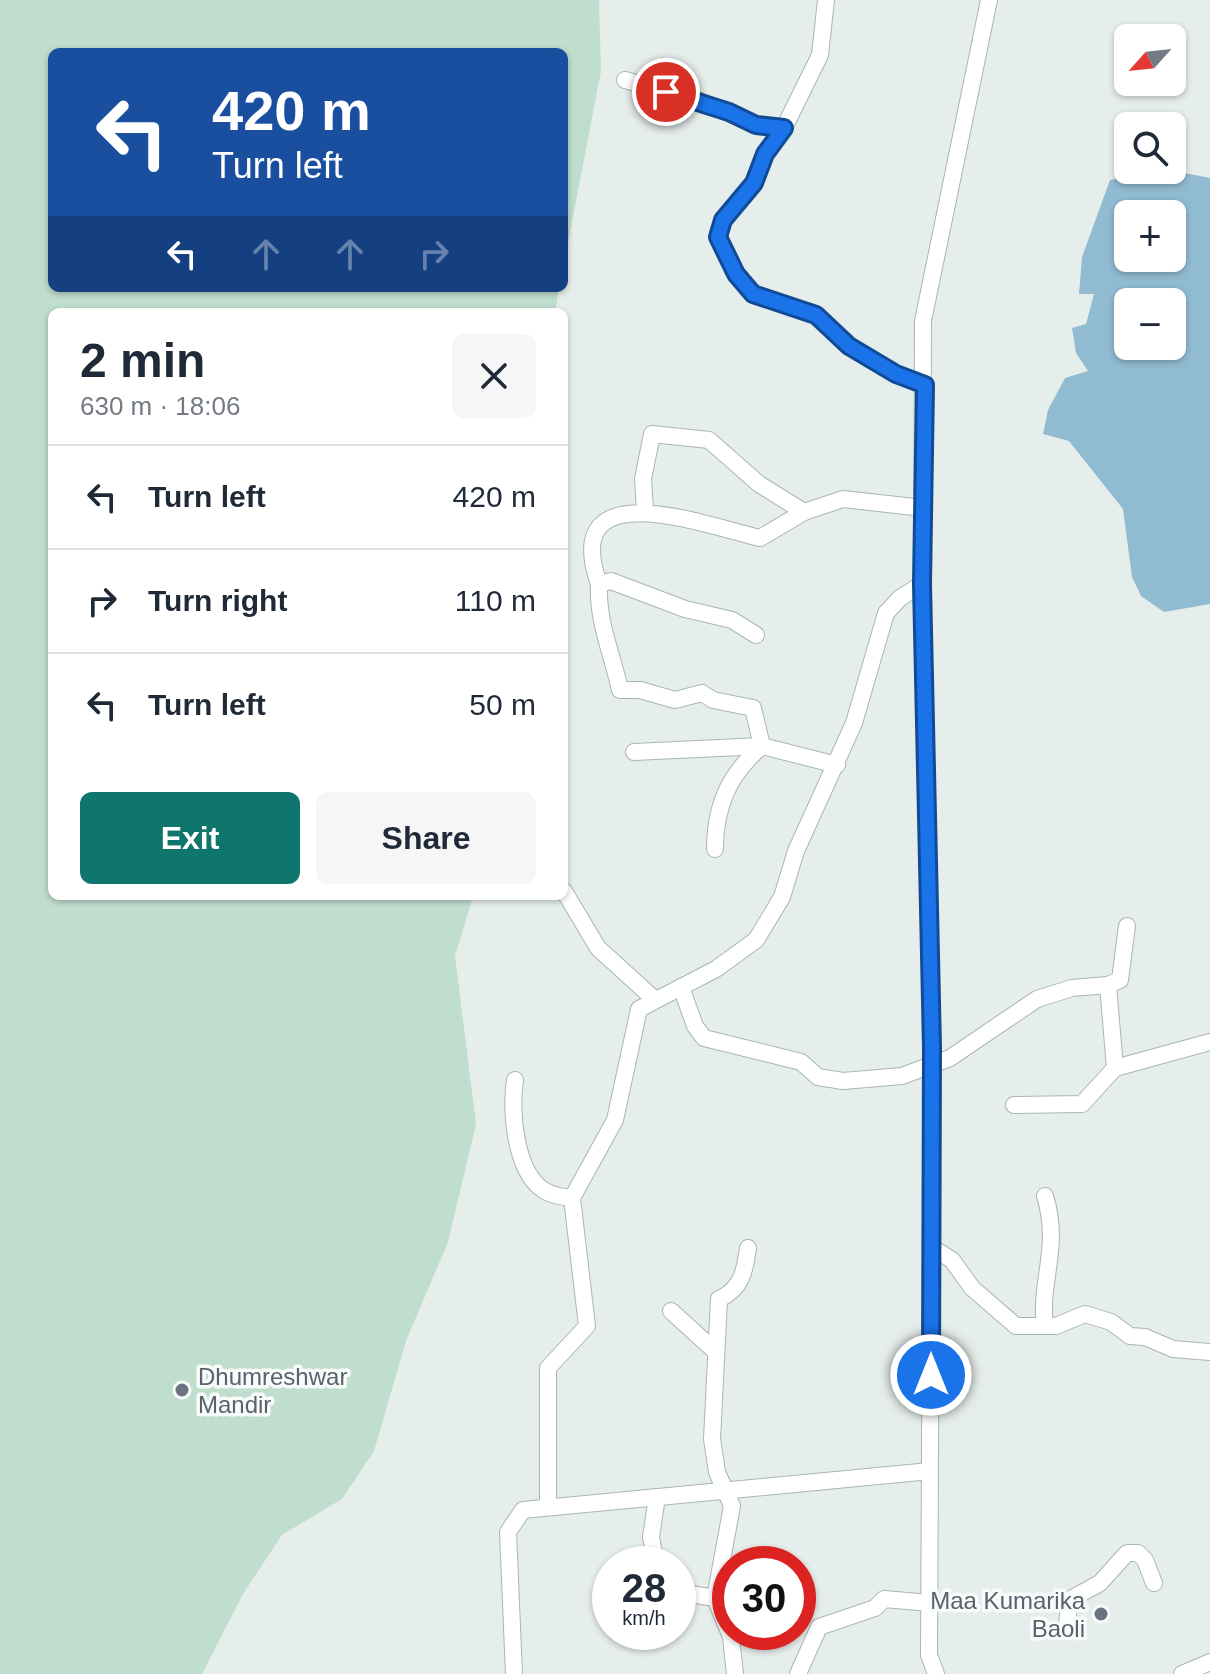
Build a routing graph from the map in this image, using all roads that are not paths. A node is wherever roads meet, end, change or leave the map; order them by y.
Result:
1 (826, 0) edge
2 (989, 0) edge
3 (625, 80) dead end
4 (784, 128) junction
5 (925, 385) junction
6 (923, 508) junction
7 (645, 511) junction
8 (804, 512) junction
9 (599, 584) junction
10 (922, 584) junction
11 (756, 635) dead end
12 (762, 746) junction
13 (634, 752) dead end
14 (837, 765) junction
15 (715, 849) dead end
16 (568, 898) edge
17 (1127, 926) dead end
18 (1108, 985) junction
19 (681, 987) junction
20 (654, 999) junction
21 (1210, 1042) edge
22 (932, 1065) junction
23 (1115, 1068) junction
24 (515, 1080) dead end
25 (1014, 1105) dead end
26 (1045, 1196) dead end
27 (572, 1198) junction
28 (931, 1247) junction
29 (748, 1248) dead end
30 (671, 1311) dead end
31 (1045, 1326) junction
32 (715, 1351) junction
33 (1210, 1352) edge
34 (930, 1471) junction
35 (724, 1491) junction
36 (657, 1497) junction
37 (548, 1505) junction
38 (653, 1546) edge
39 (725, 1546) edge
40 (1154, 1583) dead end
41 (930, 1603) junction
42 (1067, 1629) dead end
43 (732, 1650) edge
44 (1210, 1662) edge
45 (514, 1674) edge
46 (735, 1674) edge
47 (798, 1674) edge
48 (936, 1674) edge
49 (1182, 1674) edge

1 - 4 street
2 - 5 street
3 - 4 street
4 - 5 street
5 - 6 street
6 - 8 street
6 - 10 street
7 - 8 street
7 - 8 street
7 - 9 street
9 - 11 street
9 - 12 street
10 - 14 street
10 - 22 street
12 - 13 street
12 - 14 street
12 - 15 street
14 - 19 street
16 - 20 street
17 - 18 street
18 - 22 street
18 - 23 street
19 - 20 street
19 - 22 street
20 - 27 street
21 - 23 street
22 - 28 street
23 - 25 street
24 - 27 street
26 - 31 street
27 - 37 street
28 - 31 street
28 - 34 street
29 - 32 street
30 - 32 street
31 - 33 street
32 - 35 street
34 - 35 street
34 - 41 street
35 - 36 street
35 - 39 street
36 - 37 street
36 - 38 street
37 - 45 street
40 - 42 street
41 - 47 street
41 - 48 street
43 - 46 street
44 - 49 street

